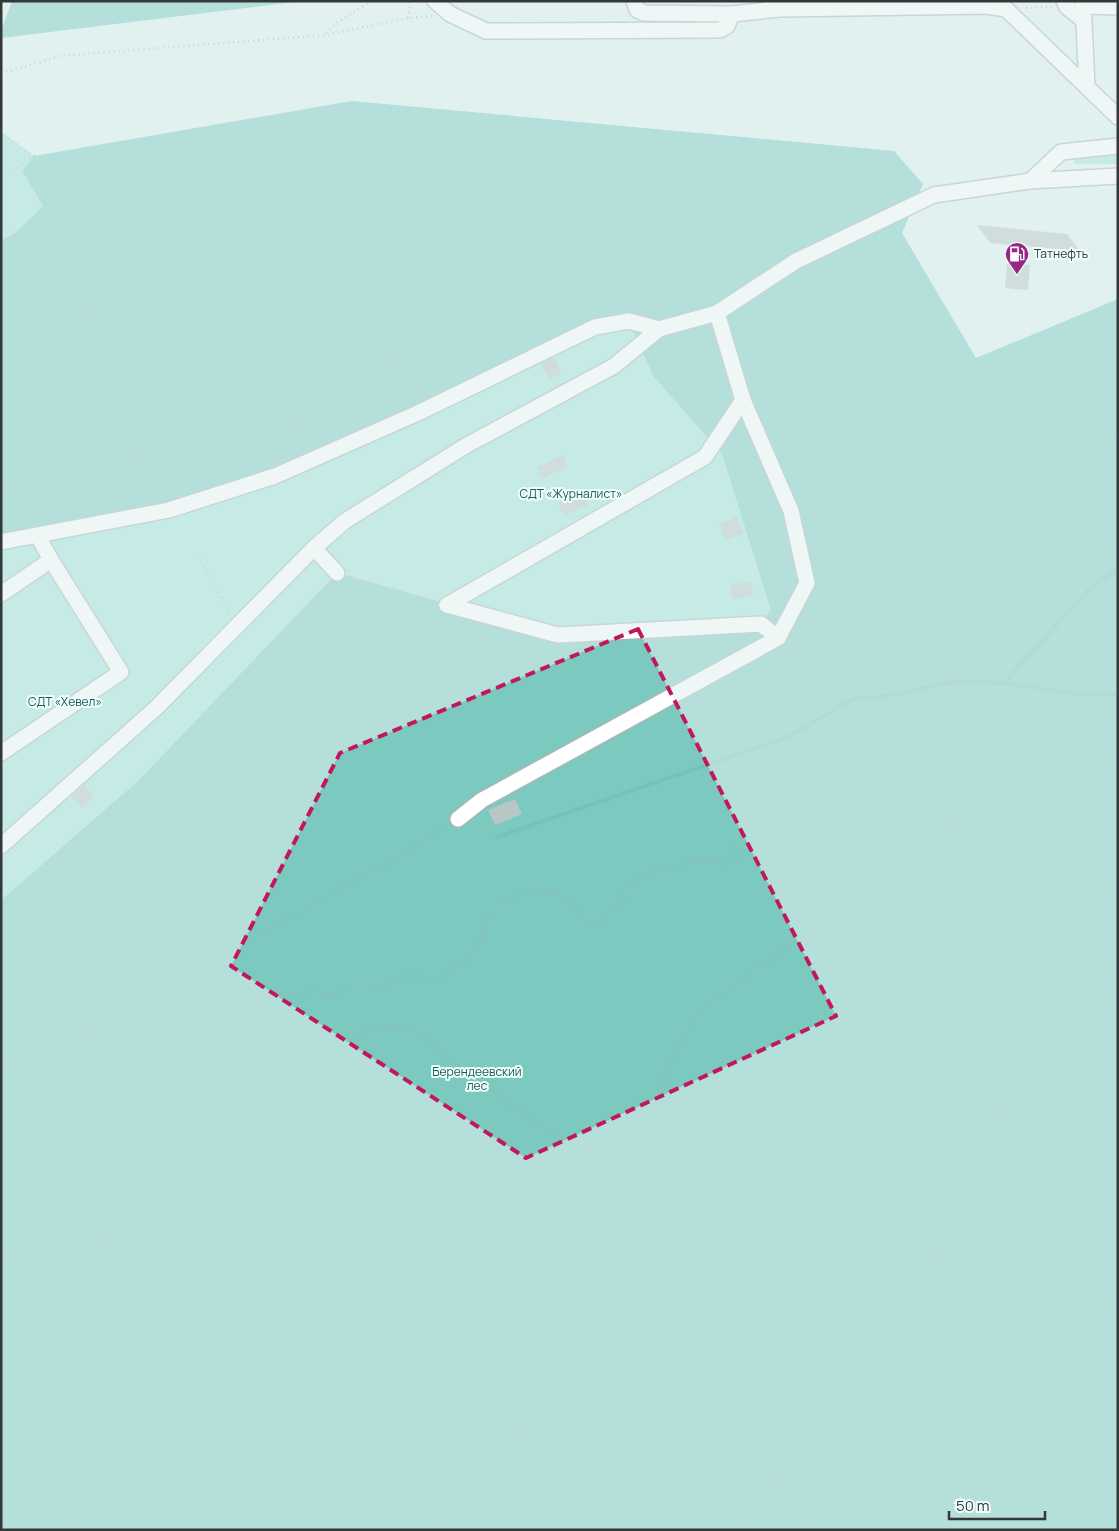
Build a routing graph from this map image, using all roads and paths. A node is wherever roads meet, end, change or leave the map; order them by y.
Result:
1 (372, 1) edge
2 (411, 1) edge
3 (435, 1) edge
4 (634, 2) edge
5 (1065, 4) edge
6 (775, 5) edge
7 (886, 5) edge
8 (1003, 5) edge
9 (1118, 8) edge
10 (1083, 9) edge
11 (450, 14) junction
12 (732, 14) junction
13 (408, 18) junction
14 (325, 34) junction
15 (1, 72) edge
16 (1087, 87) junction
17 (1118, 117) edge
18 (1, 132) edge
19 (1118, 146) edge
20 (1118, 176) edge
21 (1, 179) edge
22 (1030, 181) junction
23 (1, 226) edge
24 (363, 241) junction
25 (454, 298) junction
26 (166, 307) junction
27 (85, 308) junction
28 (717, 313) junction
29 (595, 327) junction
30 (659, 329) junction
31 (731, 361) junction
32 (392, 362) junction
33 (743, 400) junction
34 (922, 401) dead end
35 (418, 413) junction
36 (308, 425) junction
37 (1118, 436) edge
38 (144, 458) junction
39 (1, 489) edge
40 (169, 510) junction
41 (38, 536) junction
42 (1, 542) edge
43 (314, 548) junction
44 (1111, 555) dead end
45 (200, 557) dead end
46 (51, 560) junction
47 (338, 573) joint
48 (1, 594) edge
49 (447, 605) junction
50 (235, 626) junction
51 (778, 638) junction
52 (951, 674) junction
53 (888, 688) junction
54 (1118, 704) edge
55 (1, 753) edge
56 (1118, 759) edge
57 (898, 767) junction
58 (878, 801) junction
59 (458, 819) joint
60 (950, 820) junction
61 (1, 846) edge
62 (1118, 894) edge
63 (1009, 896) junction
64 (921, 916) junction
65 (835, 932) junction
66 (1118, 944) edge
67 (1099, 980) junction
68 (1118, 1018) edge
69 (85, 1032) junction
70 (122, 1038) junction
71 (12, 1066) junction
72 (1, 1072) edge
73 (998, 1118) junction
74 (1118, 1159) edge
75 (633, 1190) junction
76 (626, 1208) junction
77 (107, 1247) junction
78 (925, 1248) junction
79 (1, 1252) edge
80 (940, 1258) junction
81 (909, 1276) junction
82 (601, 1307) junction
83 (1118, 1314) edge
84 (211, 1421) junction
85 (517, 1435) junction
86 (778, 1481) junction
87 (71, 1530) edge
88 (309, 1530) edge
89 (425, 1530) edge
90 (744, 1530) edge
91 (807, 1530) edge

1 - 14 path
2 - 13 path
3 - 11 street
4 - 12 street
5 - 8 path
5 - 10 street
6 - 7 street
6 - 12 street
7 - 8 street
8 - 16 street
9 - 10 street
10 - 16 street
11 - 12 street
11 - 13 path
13 - 14 path
14 - 15 path
16 - 17 street
18 - 21 path
19 - 22 street
20 - 22 street
22 - 28 street
23 - 27 path
24 - 25 path
24 - 26 path
24 - 32 path
25 - 29 path
25 - 32 path
26 - 27 path
26 - 36 path
27 - 38 path
28 - 30 street
28 - 31 street
29 - 30 street
29 - 35 street
30 - 43 street
31 - 33 street
31 - 34 path
32 - 35 path
32 - 36 path
33 - 49 street
33 - 51 street
35 - 40 street
36 - 38 path
37 - 51 path
38 - 39 path
38 - 40 path
40 - 41 street
41 - 42 street
41 - 46 street
43 - 47 street
43 - 50 street
44 - 52 path
45 - 50 path
46 - 48 street
46 - 55 street
47 - 49 path
49 - 51 street
50 - 61 street
51 - 53 path
51 - 59 street
52 - 53 path
52 - 54 path
53 - 57 path
56 - 57 path
57 - 58 path
57 - 60 path
58 - 65 path
58 - 70 path
59 - 69 path
60 - 63 path
60 - 64 path
62 - 63 path
63 - 64 path
64 - 65 path
65 - 75 path
66 - 67 path
67 - 68 path
67 - 73 path
69 - 70 path
69 - 71 path
69 - 85 path
70 - 75 path
71 - 72 path
71 - 77 path
73 - 74 path
73 - 76 path
73 - 78 path
75 - 76 path
76 - 82 path
77 - 79 path
77 - 84 path
77 - 85 path
78 - 80 path
78 - 81 path
80 - 81 path
80 - 83 path
81 - 86 path
82 - 85 path
82 - 86 path
84 - 87 path
84 - 88 path
85 - 89 path
86 - 90 path
86 - 91 path

